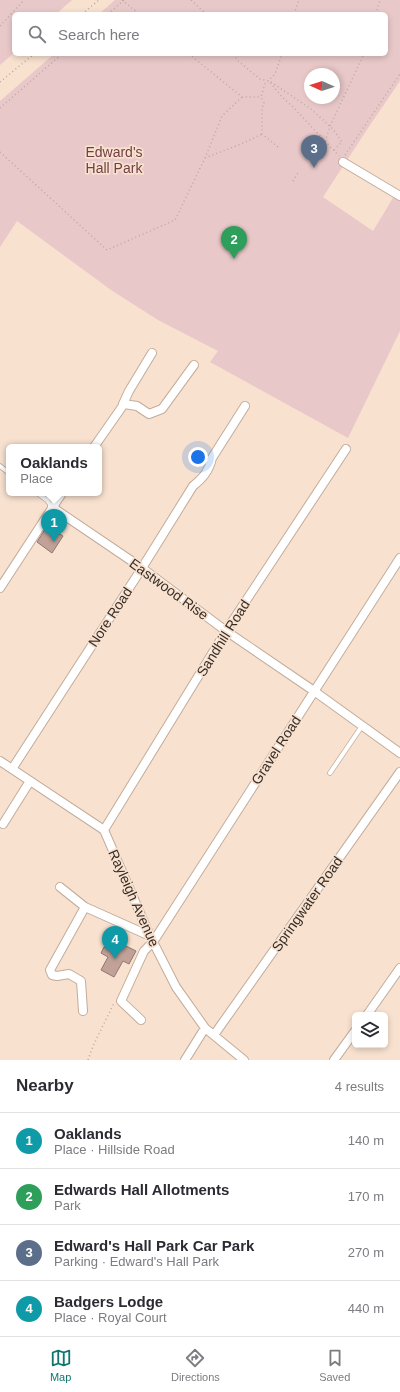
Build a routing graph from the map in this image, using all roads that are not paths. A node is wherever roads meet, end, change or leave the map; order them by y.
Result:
1 (343, 162) road end
2 (400, 196) edge
3 (152, 353) dead end
4 (194, 365) dead end
5 (123, 404) junction
6 (245, 406) dead end
7 (96, 444) edge
8 (346, 449) dead end
9 (41, 496) edge
10 (60, 496) edge
11 (52, 507) junction
12 (400, 558) edge
13 (142, 568) junction
14 (0, 588) edge
15 (226, 631) junction
16 (314, 691) junction
17 (362, 726) junction
18 (400, 753) edge
19 (0, 762) edge
20 (12, 769) junction
21 (400, 772) edge
22 (330, 773) dead end
23 (30, 781) junction
24 (3, 824) dead end
25 (104, 830) junction
26 (60, 887) dead end
27 (85, 907) junction
28 (152, 939) junction
29 (400, 968) edge
30 (83, 1011) dead end
31 (369, 1012) edge
32 (141, 1020) dead end
33 (205, 1028) junction
34 (352, 1035) edge
35 (214, 1036) junction
36 (185, 1060) edge
37 (244, 1060) edge
38 (334, 1060) edge

1 - 2 street
3 - 5 street
4 - 5 street
5 - 7 street
6 - 13 street, Nore Road
8 - 15 street, Sandhill Road
9 - 11 lane, Eastwood Rise
10 - 11 street
11 - 13 street, Eastwood Rise
11 - 14 street
12 - 16 street, Gravel Road
13 - 15 street, Eastwood Rise
13 - 20 street, Nore Road
15 - 16 street, Eastwood Rise
15 - 25 street, Sandhill Road
16 - 17 street, Eastwood Rise
16 - 28 street, Gravel Road
17 - 18 street, Eastwood Rise
17 - 22 lane
19 - 20 street
20 - 23 street
21 - 35 street, Springwater Road
23 - 24 street
23 - 25 street
25 - 28 street, Rayleigh Avenue
26 - 27 street
27 - 28 street
27 - 30 street
28 - 32 street, Gravel Road
28 - 33 street, Rayleigh Avenue
29 - 31 street
33 - 35 street, Rayleigh Avenue
33 - 36 street
34 - 38 street
35 - 37 street, Rayleigh Avenue

